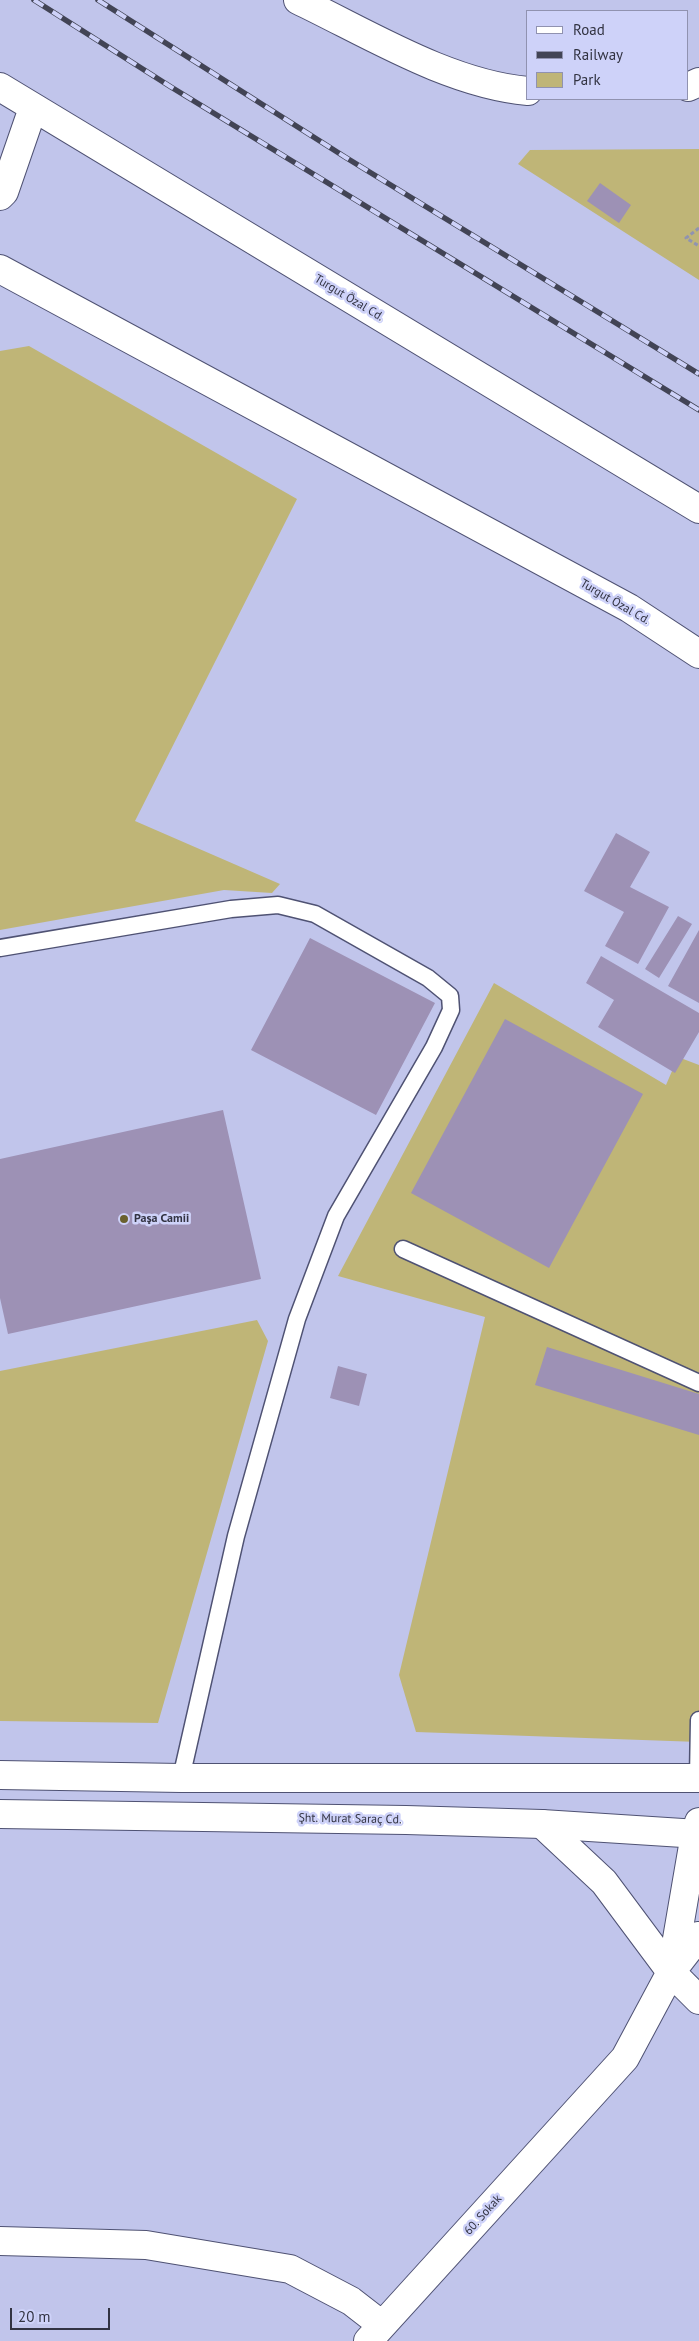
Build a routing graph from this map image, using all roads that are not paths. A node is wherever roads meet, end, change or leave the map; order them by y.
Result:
1 (298, 0) edge
2 (0, 87) edge
3 (526, 91) edge
4 (33, 108) junction
5 (0, 196) edge
6 (0, 269) edge
7 (699, 509) edge
8 (699, 654) edge
9 (0, 948) edge
10 (403, 1249) dead end
11 (699, 1383) edge
12 (699, 1720) edge
13 (0, 1775) edge
14 (181, 1778) junction
15 (699, 1778) edge
16 (0, 1814) edge
17 (542, 1824) junction
18 (698, 1830) edge
19 (697, 1940) edge
20 (671, 1972) junction
21 (699, 2000) edge
22 (0, 2241) edge
23 (375, 2333) edge

1 - 3 street
2 - 4 street, Turgut Özal Cd.
4 - 5 street
4 - 7 street, Turgut Özal Cd.
6 - 8 street, Turgut Özal Cd.
9 - 14 lane
10 - 11 lane
12 - 15 lane
13 - 14 street
14 - 15 street
16 - 17 street, Şht. Murat Saraç Cd.
17 - 18 street, Şht. Murat Saraç Cd.
17 - 20 street
18 - 20 street
19 - 20 street
20 - 21 street
20 - 23 street, 60. Sokak
22 - 23 street

